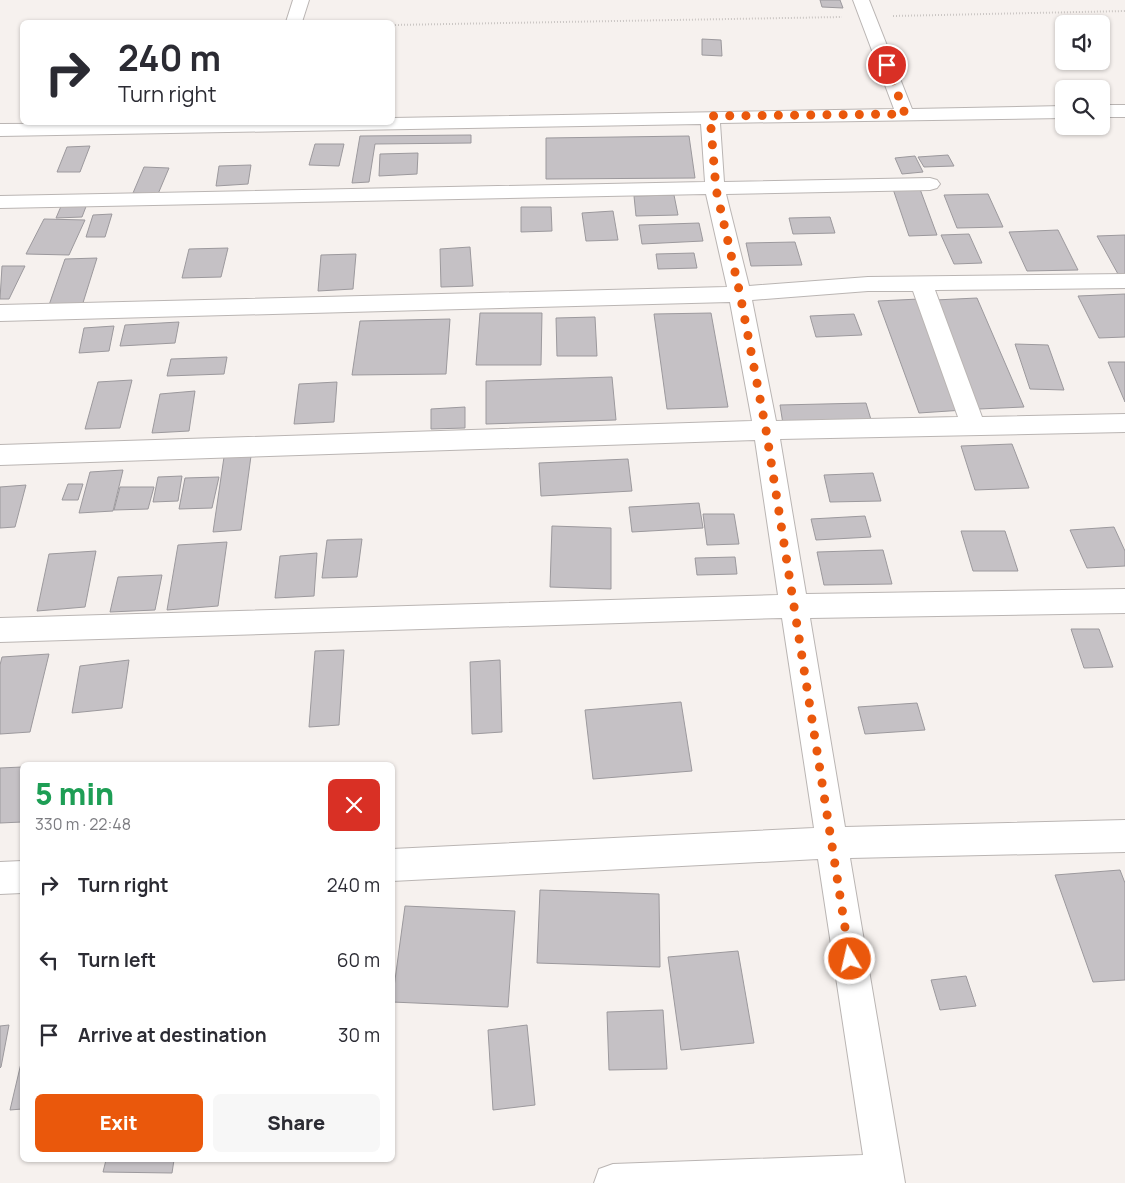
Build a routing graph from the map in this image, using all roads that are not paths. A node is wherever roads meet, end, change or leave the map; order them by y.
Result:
1 (301, 0) edge
2 (865, 8) edge
3 (295, 20) edge
4 (1110, 111) edge
5 (1125, 111) edge
6 (1055, 112) edge
7 (905, 114) junction
8 (710, 116) junction
9 (395, 122) edge
10 (224, 125) edge
11 (0, 130) edge
12 (930, 184) dead end
13 (716, 189) junction
14 (0, 202) edge
15 (1125, 281) edge
16 (922, 285) junction
17 (740, 294) junction
18 (0, 313) edge
19 (1125, 423) edge
20 (973, 426) junction
21 (766, 430) junction
22 (0, 455) edge
23 (1125, 601) edge
24 (795, 606) junction
25 (0, 630) edge
26 (1125, 836) edge
27 (832, 843) junction
28 (395, 865) edge
29 (20, 877) edge
30 (0, 878) edge
31 (885, 1178) edge
32 (613, 1183) edge

1 - 3 street
2 - 7 street
4 - 5 street
6 - 7 street
7 - 8 street
8 - 9 street
8 - 13 street
10 - 11 street
12 - 13 street
13 - 14 street
13 - 17 street
15 - 16 street
16 - 17 street
16 - 20 street
17 - 18 street
17 - 21 street
19 - 20 street
20 - 21 street
21 - 22 street
21 - 24 street
23 - 24 street
24 - 25 street
24 - 27 street
26 - 27 street
27 - 28 street
27 - 31 street
29 - 30 street
31 - 32 street

